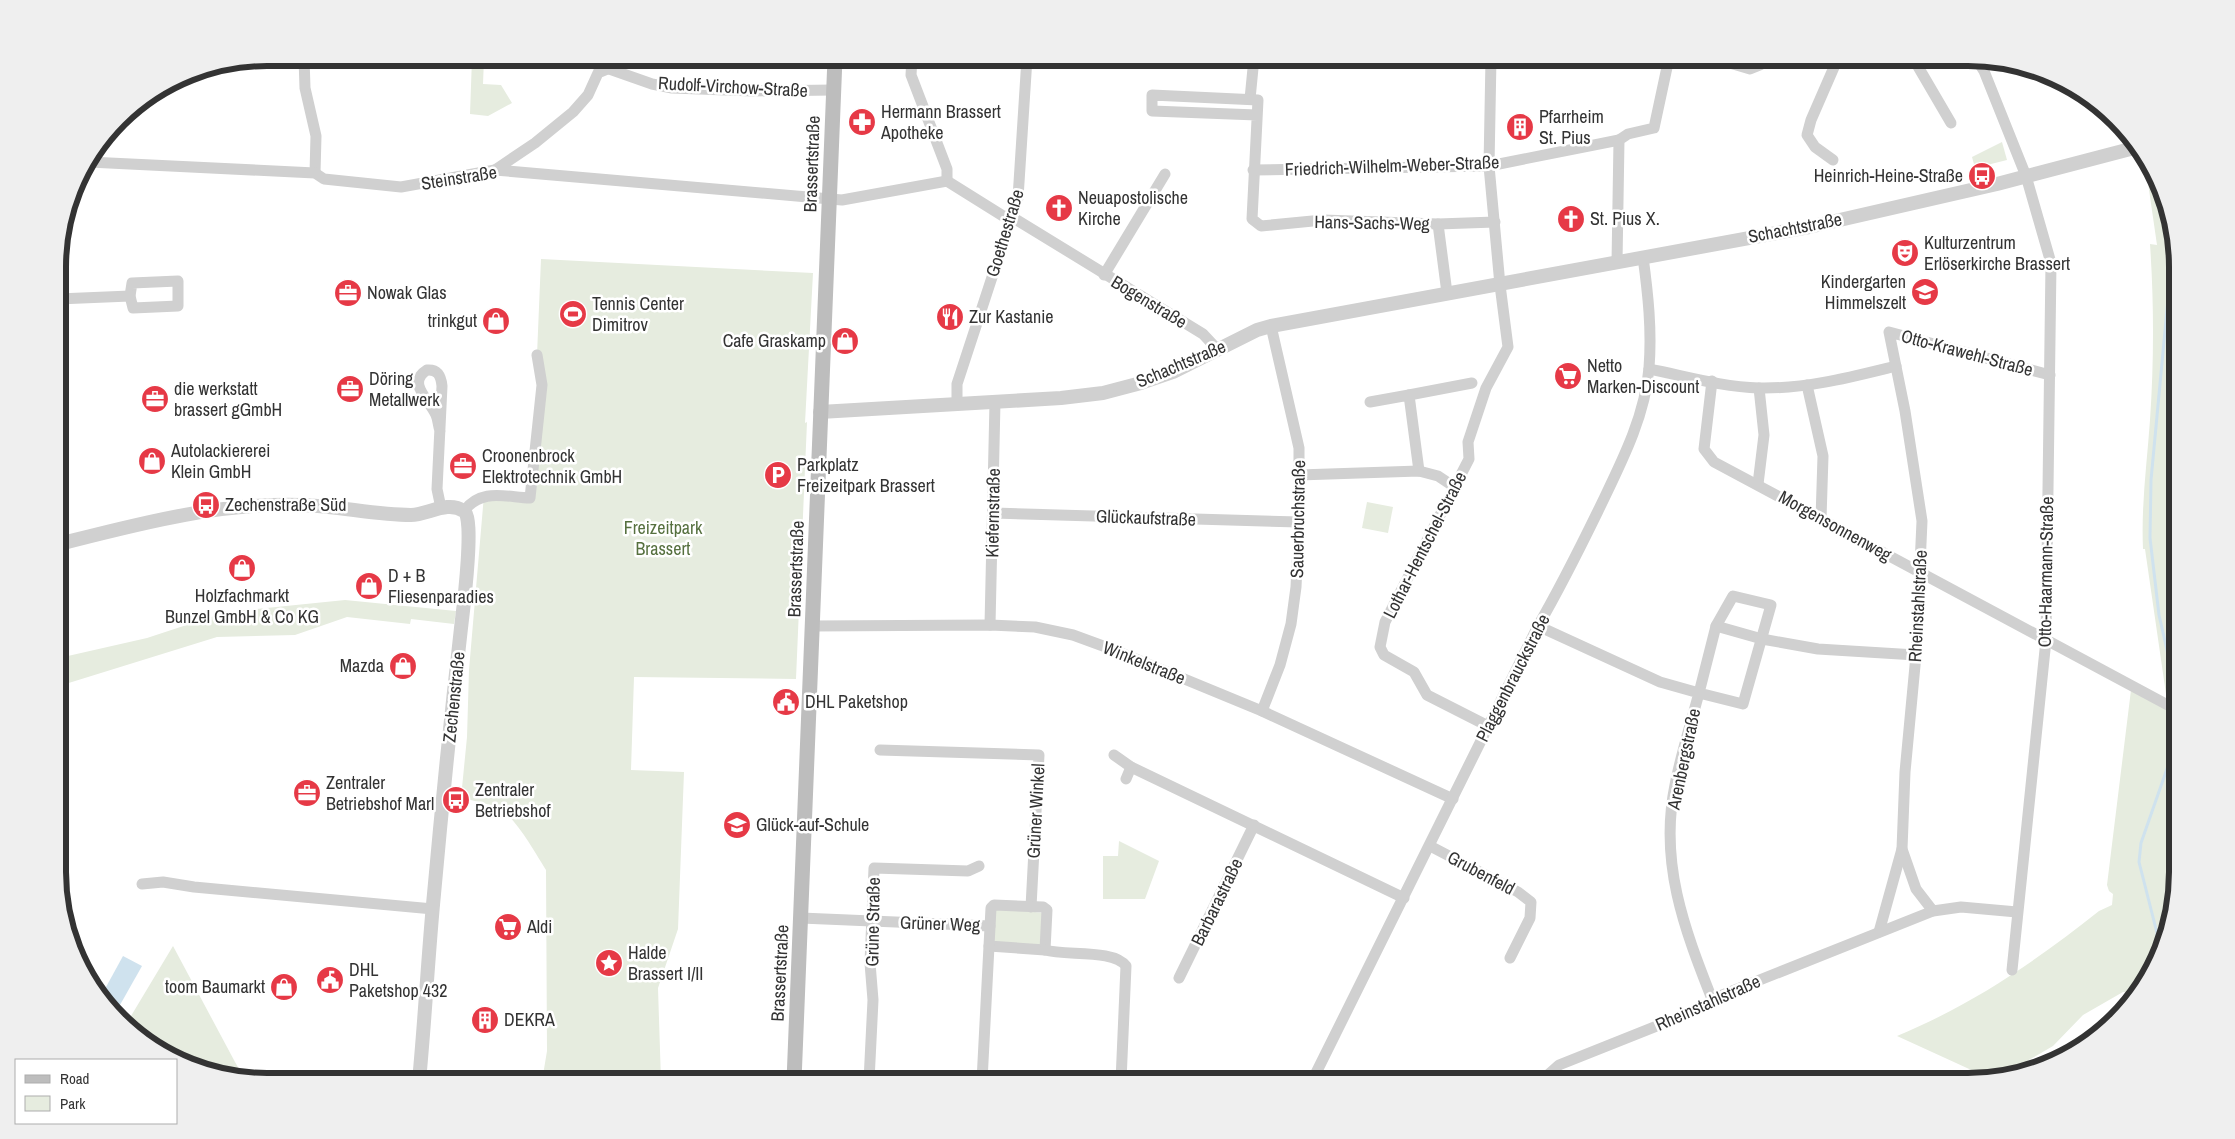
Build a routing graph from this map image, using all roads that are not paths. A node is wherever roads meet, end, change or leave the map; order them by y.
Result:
1 (304, 66) edge
2 (604, 66) edge
3 (834, 66) edge
4 (912, 66) edge
5 (1028, 66) edge
6 (1254, 66) edge
7 (1491, 66) edge
8 (1667, 66) edge
9 (1740, 66) edge
10 (1758, 66) edge
11 (1835, 66) edge
12 (1918, 66) edge
13 (1981, 67) edge
14 (610, 68) junction
15 (833, 90) junction
16 (1254, 100) junction
17 (1257, 115) junction
18 (1951, 123) dead end
19 (1619, 140) junction
20 (2130, 149) edge
21 (1833, 160) dead end
22 (96, 162) edge
23 (1489, 166) junction
24 (495, 170) junction
25 (1253, 170) junction
26 (315, 172) junction
27 (1165, 174) dead end
28 (2026, 176) junction
29 (947, 181) junction
30 (830, 198) junction
31 (1012, 217) junction
32 (1495, 222) junction
33 (1438, 224) junction
34 (1643, 257) junction
35 (1617, 263) junction
36 (1104, 275) junction
37 (1500, 285) junction
38 (1447, 293) junction
39 (130, 296) junction
40 (66, 299) edge
41 (1271, 326) junction
42 (1217, 349) junction
43 (537, 355) dead end
44 (1896, 366) junction
45 (1649, 369) junction
46 (2050, 375) junction
47 (1712, 381) junction
48 (1472, 383) dead end
49 (1807, 385) junction
50 (1759, 388) junction
51 (1409, 395) junction
52 (995, 402) junction
53 (1370, 402) dead end
54 (957, 404) junction
55 (820, 412) junction
56 (440, 430) dead end
57 (1419, 471) junction
58 (1299, 475) junction
59 (1758, 484) junction
60 (1456, 488) junction
61 (441, 508) junction
62 (464, 511) junction
63 (994, 513) junction
64 (1821, 519) junction
65 (1299, 522) junction
66 (66, 542) edge
67 (1921, 573) junction
68 (990, 625) junction
69 (812, 626) junction
70 (1538, 626) junction
71 (1716, 626) junction
72 (1762, 639) junction
73 (2046, 640) junction
74 (1916, 655) junction
75 (1699, 693) junction
76 (2169, 705) edge
77 (1262, 711) junction
78 (1488, 726) junction
79 (880, 750) dead end
80 (1114, 755) dead end
81 (1131, 767) junction
82 (1126, 779) dead end
83 (1453, 798) junction
84 (1254, 825) junction
85 (1430, 846) junction
86 (1902, 848) junction
87 (979, 866) dead end
88 (142, 884) dead end
89 (1404, 898) junction
90 (1031, 907) junction
91 (433, 909) junction
92 (1933, 911) junction
93 (2017, 912) junction
94 (801, 918) junction
95 (873, 922) junction
96 (990, 926) junction
97 (1879, 932) junction
98 (989, 946) junction
99 (1045, 950) junction
100 (1510, 958) dead end
101 (2012, 970) dead end
102 (1179, 978) dead end
103 (1712, 999) junction
104 (420, 1073) edge
105 (794, 1073) edge
106 (869, 1073) edge
107 (982, 1073) edge
108 (1121, 1073) edge
109 (1316, 1073) edge
110 (1550, 1073) edge

1 - 26 street
2 - 14 street, Rudolf-Virchow-Straße
3 - 15 main road, Brassertstraße
4 - 29 street
5 - 31 street, Goethestraße
6 - 16 street
7 - 23 street, Lothar-Hentschel-Straße
8 - 19 street, Friedrich-Wilhelm-Weber-Straße
9 - 10 street
11 - 21 street
12 - 18 street
13 - 28 street
14 - 15 street, Rudolf-Virchow-Straße
14 - 24 street
15 - 30 main road, Brassertstraße
16 - 17 street
16 - 17 street
17 - 25 street
19 - 23 street, Friedrich-Wilhelm-Weber-Straße
19 - 35 street
20 - 28 street, Schachtstraße
22 - 26 street, Steinstraße
23 - 25 street, Friedrich-Wilhelm-Weber-Straße
23 - 32 street, Lothar-Hentschel-Straße
24 - 26 street, Steinstraße
24 - 30 street, Steinstraße
25 - 33 street, Hans-Sachs-Weg
27 - 36 street, Bogenstraße
28 - 34 street, Schachtstraße
28 - 46 street, Otto-Haarmann-Straße
29 - 30 street
29 - 31 street, Bogenstraße
30 - 55 main road, Brassertstraße
31 - 36 street, Bogenstraße
31 - 54 street, Goethestraße
32 - 33 street, Hans-Sachs-Weg
32 - 37 street, Lothar-Hentschel-Straße
33 - 38 street
34 - 35 street, Schachtstraße
34 - 45 street, Plaggenbrauckstraße
35 - 37 street, Schachtstraße
36 - 42 street, Bogenstraße
37 - 38 street, Schachtstraße
37 - 60 street, Lothar-Hentschel-Straße
38 - 41 street, Schachtstraße
39 - 39 street
39 - 40 street
41 - 42 street, Schachtstraße
41 - 58 street, Sauerbruchstraße
42 - 52 street, Schachtstraße
43 - 62 street
44 - 46 street, Otto-Krawehl-Straße
44 - 49 street, Otto-Krawehl-Straße
44 - 67 street, Rheinstahlstraße
45 - 47 street, Otto-Krawehl-Straße
45 - 70 street, Plaggenbrauckstraße
46 - 73 street, Otto-Haarmann-Straße
47 - 50 street, Otto-Krawehl-Straße
47 - 59 street, Morgensonnenweg
48 - 51 street
49 - 50 street, Otto-Krawehl-Straße
49 - 64 street
50 - 59 street, Morgensonnenweg
51 - 53 street
51 - 57 street
52 - 54 street, Schachtstraße
52 - 63 street, Kiefernstraße
54 - 55 street, Schachtstraße
55 - 69 main road, Brassertstraße
56 - 61 street
57 - 58 street
57 - 60 street
58 - 65 street, Sauerbruchstraße
59 - 64 street, Morgensonnenweg
60 - 78 street, Lothar-Hentschel-Straße
61 - 62 street
61 - 66 street
62 - 91 street, Zechenstraße
63 - 65 street, Glückaufstraße
63 - 68 street, Kiefernstraße
64 - 67 street, Morgensonnenweg
65 - 77 street, Sauerbruchstraße
67 - 73 street, Morgensonnenweg
67 - 74 street, Rheinstahlstraße
68 - 69 street, Winkelstraße
68 - 77 street, Winkelstraße
69 - 94 main road, Brassertstraße
70 - 75 street, Arenbergstraße
70 - 78 street, Plaggenbrauckstraße
71 - 72 street
71 - 72 street, Arenbergstraße
71 - 75 street, Arenbergstraße
72 - 74 street
72 - 75 street, Arenbergstraße
73 - 76 street, Morgensonnenweg
73 - 93 street, Otto-Haarmann-Straße
74 - 86 street, Rheinstahlstraße
75 - 103 street, Arenbergstraße
77 - 83 street, Winkelstraße
78 - 83 street, Plaggenbrauckstraße
79 - 90 street, Grüner Winkel
80 - 81 street
81 - 82 street
81 - 84 street
83 - 85 street, Plaggenbrauckstraße
84 - 89 street
84 - 102 street, Barbarastraße
85 - 89 street, Plaggenbrauckstraße
85 - 100 street, Grubenfeld
86 - 92 street, Rheinstahlstraße
86 - 97 street, Rheinstahlstraße
87 - 95 street, Grüne Straße
88 - 91 street
89 - 109 street, Plaggenbrauckstraße
90 - 96 street, Grüner Weg
90 - 99 street
91 - 104 street, Zechenstraße
92 - 93 street, Rheinstahlstraße
92 - 97 street, Rheinstahlstraße
93 - 101 street, Otto-Haarmann-Straße
94 - 95 street, Grüner Weg
94 - 105 main road, Brassertstraße
95 - 96 street, Grüner Weg
95 - 106 street, Grüne Straße
96 - 98 street, Grüner Weg
97 - 103 street, Rheinstahlstraße
98 - 99 street, Grüner Weg
98 - 107 street, Grüner Weg
99 - 108 street, Grüner Weg
103 - 110 street, Rheinstahlstraße

